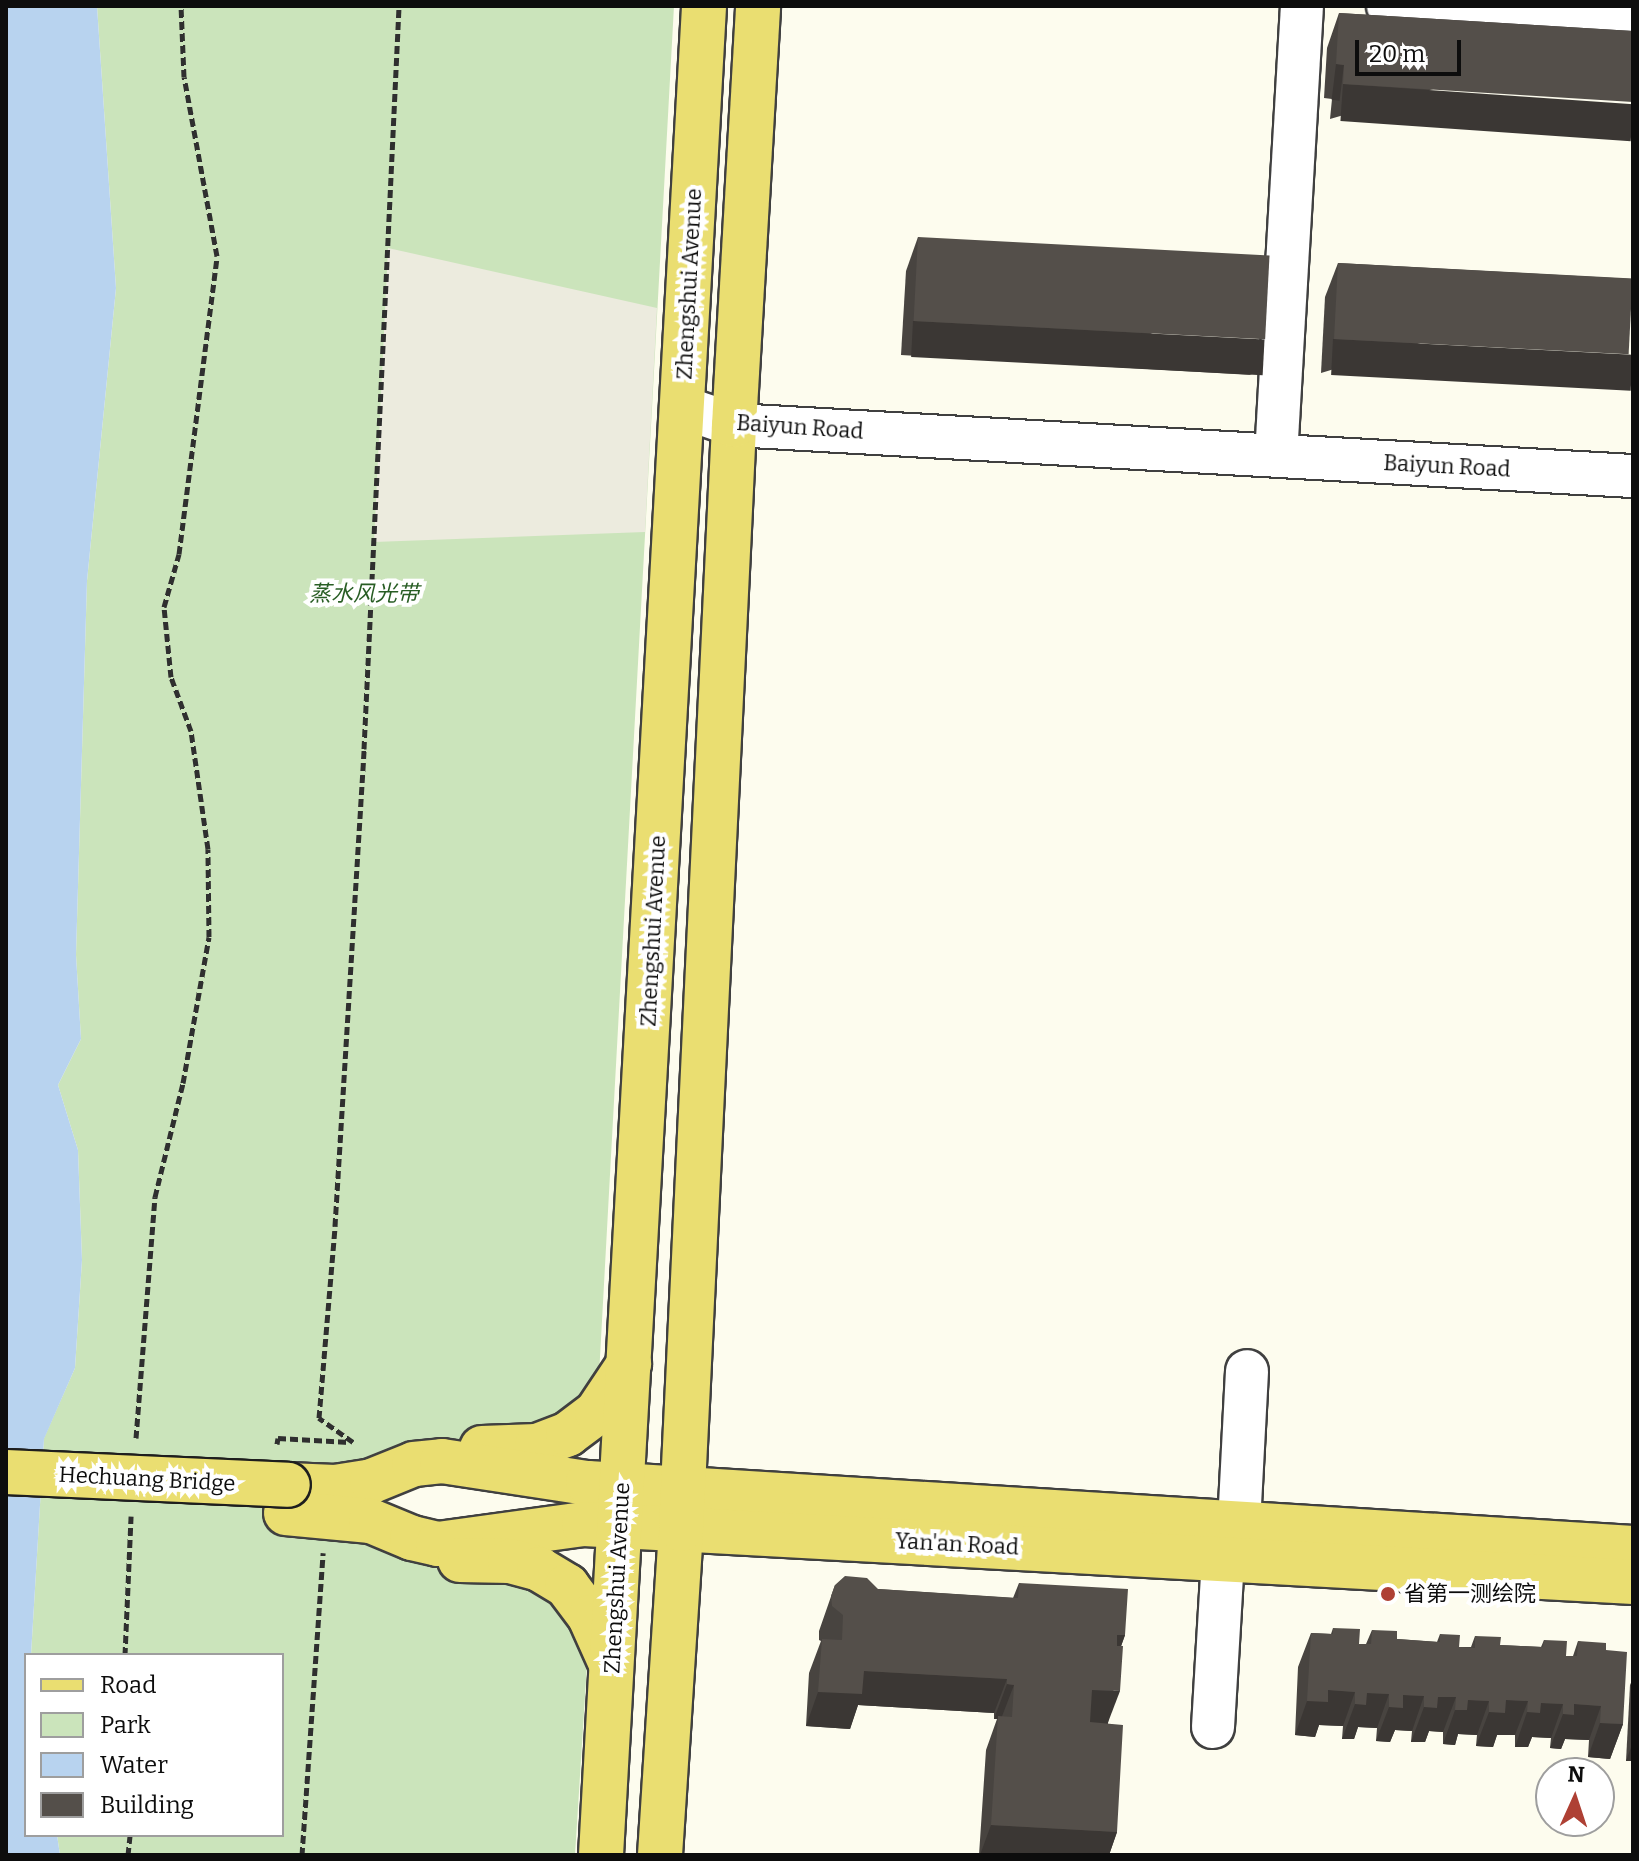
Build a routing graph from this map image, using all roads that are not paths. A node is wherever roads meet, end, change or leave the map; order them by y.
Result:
1 (704, 6) edge
2 (758, 6) edge
3 (1302, 6) edge
4 (1388, 6) edge
5 (1633, 28) edge
6 (682, 407) junction
7 (735, 413) junction
8 (1277, 439) junction
9 (1633, 460) edge
10 (1633, 476) edge
11 (629, 1364) junction
12 (1247, 1371) dead end
13 (6, 1472) edge
14 (287, 1499) junction
15 (6, 1500) edge
16 (372, 1501) junction
17 (621, 1506) junction
18 (682, 1509) junction
19 (1231, 1542) junction
20 (1633, 1548) edge
21 (1633, 1582) edge
22 (612, 1666) junction
23 (1213, 1727) dead end
24 (601, 1855) edge
25 (660, 1855) edge

1 - 6 main road, Zhengshui Avenue
2 - 7 main road
3 - 8 street
4 - 5 street
6 - 7 street, Baiyun Road
6 - 11 main road, Zhengshui Avenue
7 - 8 street, Baiyun Road
7 - 10 street, Baiyun Road
7 - 18 main road
8 - 9 street, Baiyun Road
11 - 16 main road
11 - 17 main road, Zhengshui Avenue
12 - 19 street
13 - 14 main road, Hechuang Bridge, bridge
14 - 15 main road, Hechuang Bridge
14 - 16 main road, Yan'an Road
16 - 17 main road, Yan'an Road
16 - 17 main road, Yan'an Road
16 - 22 main road
17 - 18 main road, Yan'an Road
17 - 22 main road, Zhengshui Avenue
18 - 19 main road, Yan'an Road
18 - 25 main road
19 - 20 main road, Yan'an Road
19 - 21 main road, Yan'an Road
19 - 23 street
22 - 24 main road, Zhengshui Avenue

